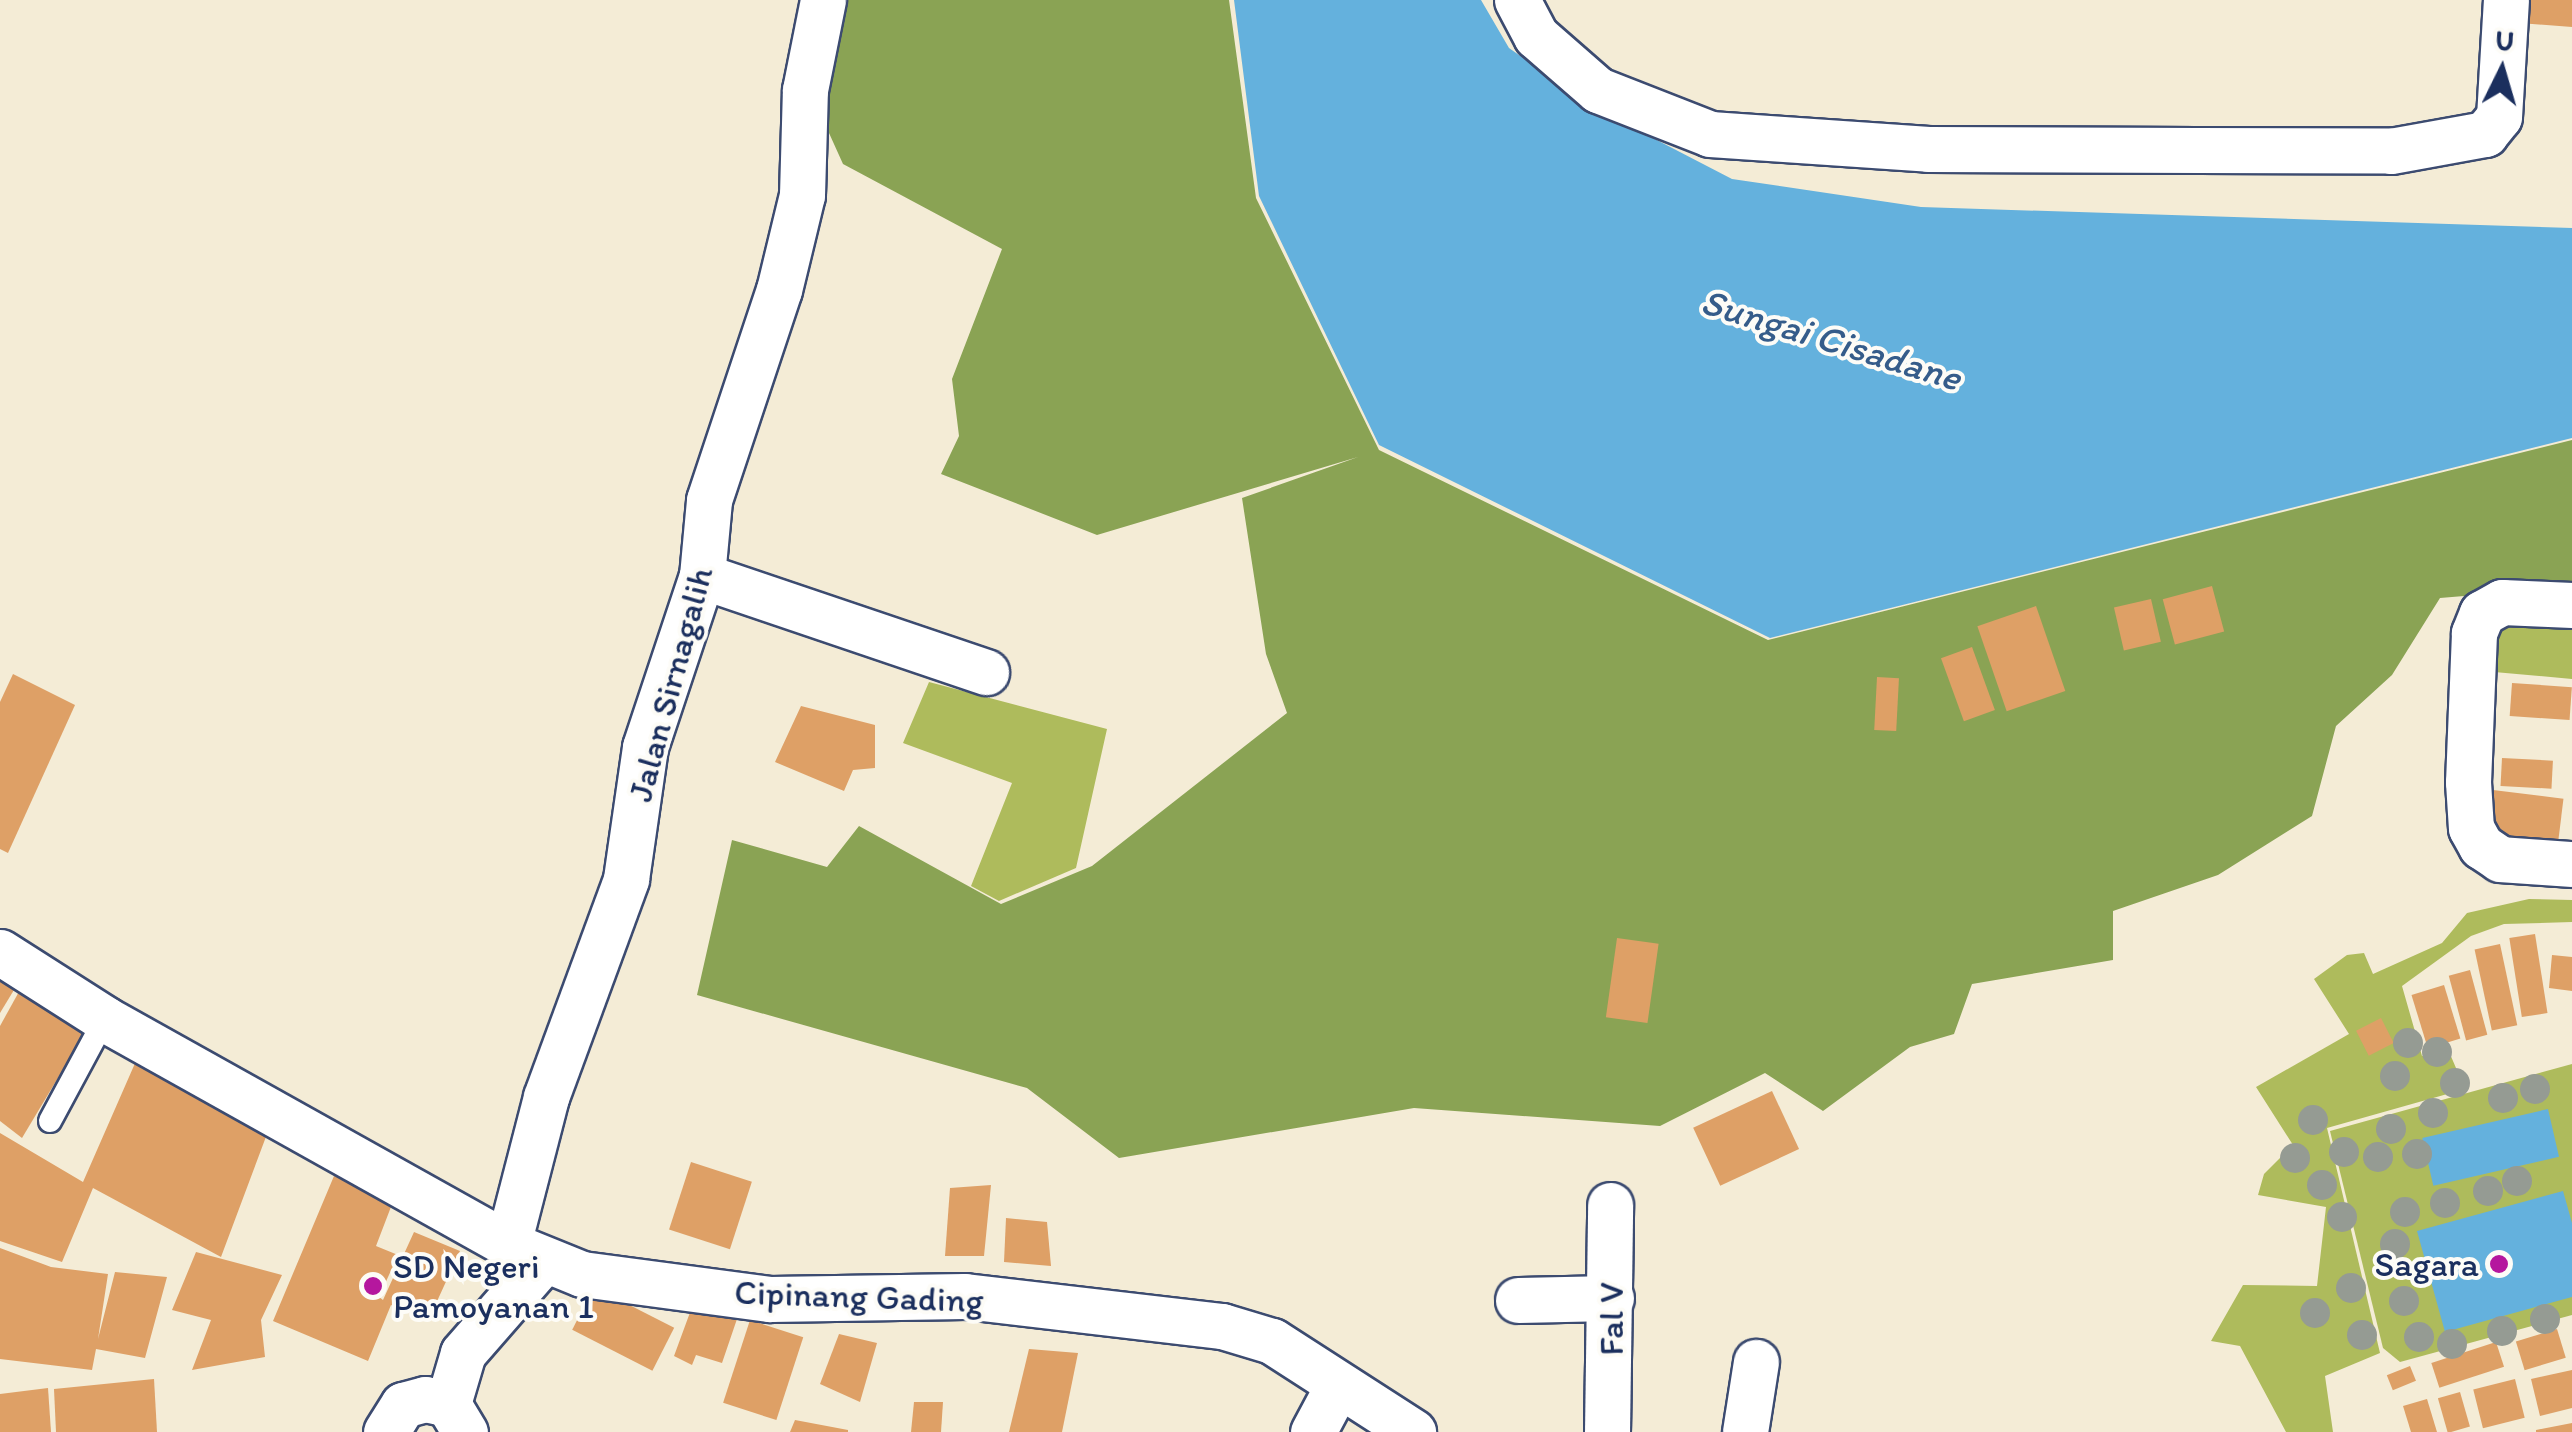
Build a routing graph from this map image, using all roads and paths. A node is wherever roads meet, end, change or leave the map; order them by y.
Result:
1 (823, 0) edge
2 (1517, 0) edge
3 (2506, 0) edge
4 (702, 576) junction
5 (2572, 604) edge
6 (986, 672) dead end
7 (2572, 864) edge
8 (0, 952) edge
9 (105, 1019) junction
10 (50, 1121) dead end
11 (1610, 1206) dead end
12 (526, 1252) junction
13 (1611, 1298) junction
14 (1518, 1300) dead end
15 (1756, 1362) dead end
16 (1337, 1386) junction
17 (457, 1418) edge
18 (386, 1432) edge
19 (1314, 1432) edge
20 (1413, 1432) edge
21 (1607, 1432) edge
22 (1745, 1432) edge

1 - 4 street, Jalan Sirnagalih
2 - 3 street
4 - 6 street
4 - 12 street, Jalan Sirnagalih
5 - 7 street
8 - 9 street, Cipinang Gading
9 - 10 lane
9 - 12 street, Cipinang Gading
11 - 13 street, Fal V
12 - 16 street, Cipinang Gading
12 - 17 street
13 - 14 street
13 - 21 street, Fal V
15 - 22 street
16 - 19 street
16 - 20 street, Cipinang Gading
17 - 18 street

